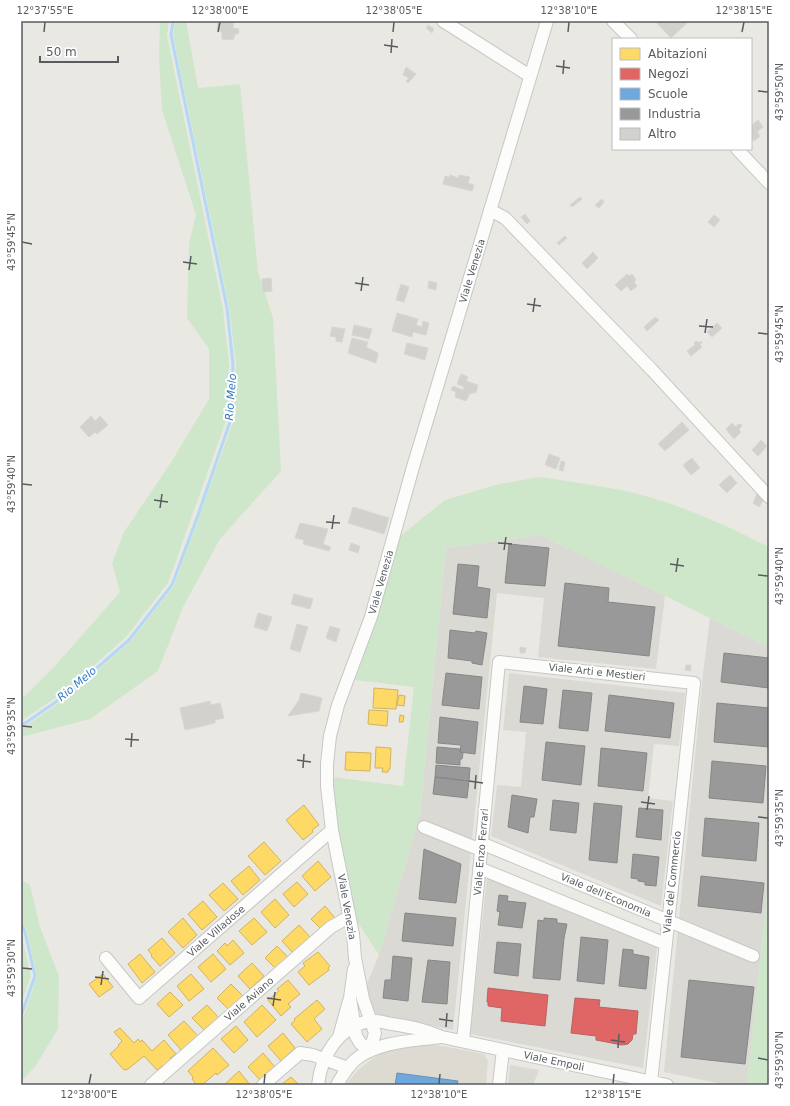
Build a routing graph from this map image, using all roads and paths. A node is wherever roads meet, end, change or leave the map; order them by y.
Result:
1 (443, 21) edge
2 (547, 21) edge
3 (613, 21) edge
4 (630, 38) edge
5 (530, 76) junction
6 (738, 150) edge
7 (769, 183) edge
8 (490, 210) junction
9 (769, 497) edge
10 (499, 662) joint
11 (694, 683) joint
12 (424, 827) dead end
13 (332, 830) junction
14 (481, 847) junction
15 (479, 868) junction
16 (349, 917) junction
17 (668, 921) junction
18 (666, 944) junction
19 (753, 956) dead end
20 (106, 958) dead end
21 (355, 958) junction
22 (350, 998) junction
23 (371, 1021) junction
24 (355, 1026) junction
25 (339, 1037) junction
26 (442, 1037) junction
27 (463, 1041) junction
28 (503, 1050) junction
29 (370, 1051) junction
30 (324, 1059) junction
31 (348, 1068) junction
32 (651, 1082) junction
33 (150, 1085) edge
34 (263, 1085) edge
35 (318, 1085) edge
36 (337, 1085) edge
37 (499, 1085) edge
38 (667, 1085) edge

1 - 5 street
2 - 5 street, Viale Venezia
3 - 4 street
5 - 8 street, Viale Venezia
6 - 7 street
8 - 9 street
8 - 13 street, Viale Venezia
10 - 11 street, Viale Arti e Mestieri
10 - 14 street, Viale Enzo Ferrari
11 - 17 street, Viale del Commercio
12 - 14 street, Viale dell'Economia
13 - 16 street, Viale Venezia
13 - 20 street, Viale Villadose
14 - 15 street, Viale Enzo Ferrari
14 - 17 street, Viale dell'Economia
15 - 18 street
15 - 27 street, Viale Enzo Ferrari
16 - 21 street, Viale Venezia
16 - 33 street, Viale Aviano
17 - 18 street, Viale del Commercio
17 - 19 street, Viale dell'Economia
18 - 32 street, Viale del Commercio
21 - 22 street, Viale Venezia
21 - 23 street, Viale Venezia
22 - 24 street, Viale Venezia
22 - 25 street, Viale Venezia
23 - 24 street, Viale Venezia
23 - 26 street, Viale Empoli
23 - 29 street, Viale Venezia
24 - 25 street, Viale Venezia
24 - 29 street, Viale Venezia
25 - 30 street, Viale Venezia
26 - 27 street, Viale Empoli
26 - 29 street, Viale Empoli
27 - 28 street, Viale Empoli
28 - 32 street, Viale Empoli
28 - 37 street
29 - 31 street
30 - 31 street
30 - 34 street
30 - 35 street, Viale Venezia
31 - 36 street
32 - 38 street, Viale Empoli

